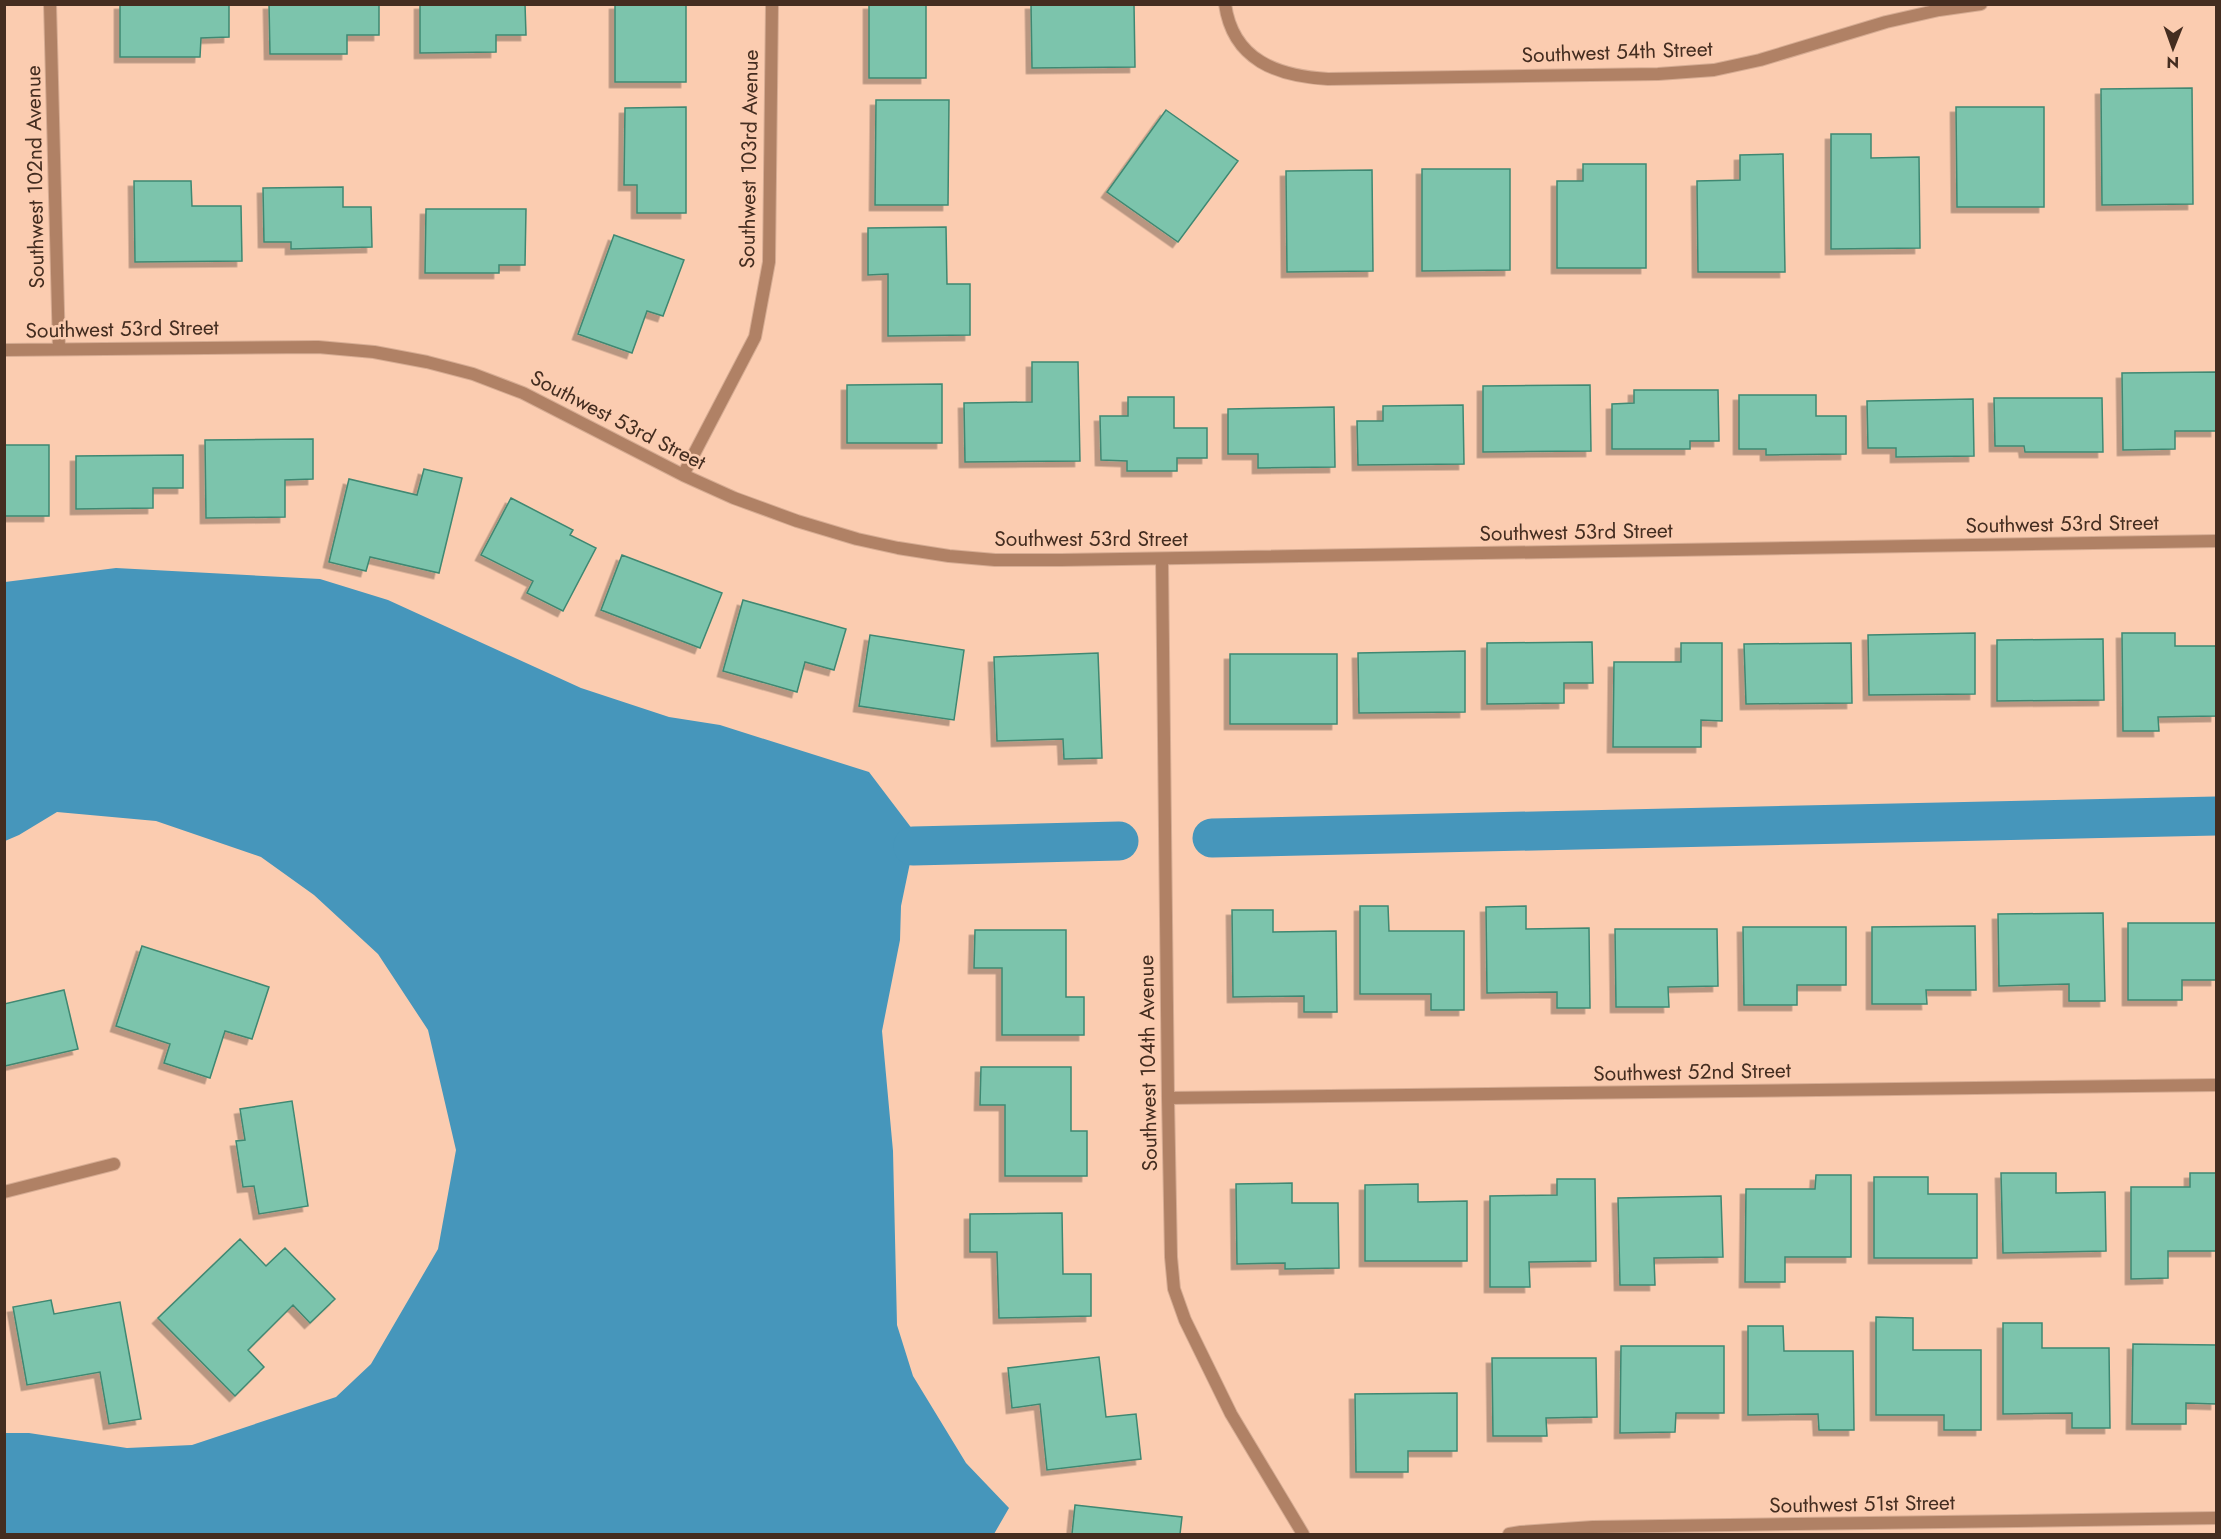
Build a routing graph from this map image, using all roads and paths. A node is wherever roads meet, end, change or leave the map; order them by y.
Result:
1 (50, 4) edge
2 (772, 4) edge
3 (1225, 4) edge
4 (1981, 4) edge
5 (59, 349) junction
6 (4, 350) edge
7 (683, 475) junction
8 (2217, 541) edge
9 (1162, 559) junction
10 (2217, 1084) edge
11 (1168, 1098) junction
12 (114, 1164) dead end
13 (4, 1192) edge
14 (2217, 1518) edge
15 (1303, 1534) edge
16 (1509, 1534) edge

1 - 5 street, Southwest 102nd Avenue
2 - 7 street, Southwest 103rd Avenue
3 - 4 street, Southwest 54th Street
5 - 6 street, Southwest 53rd Street
5 - 7 street, Southwest 53rd Street
7 - 9 street, Southwest 53rd Street
8 - 9 street, Southwest 53rd Street
9 - 11 street, Southwest 104th Avenue
10 - 11 street, Southwest 52nd Street
11 - 15 street, Southwest 104th Avenue
12 - 13 street
14 - 16 street, Southwest 51st Street

